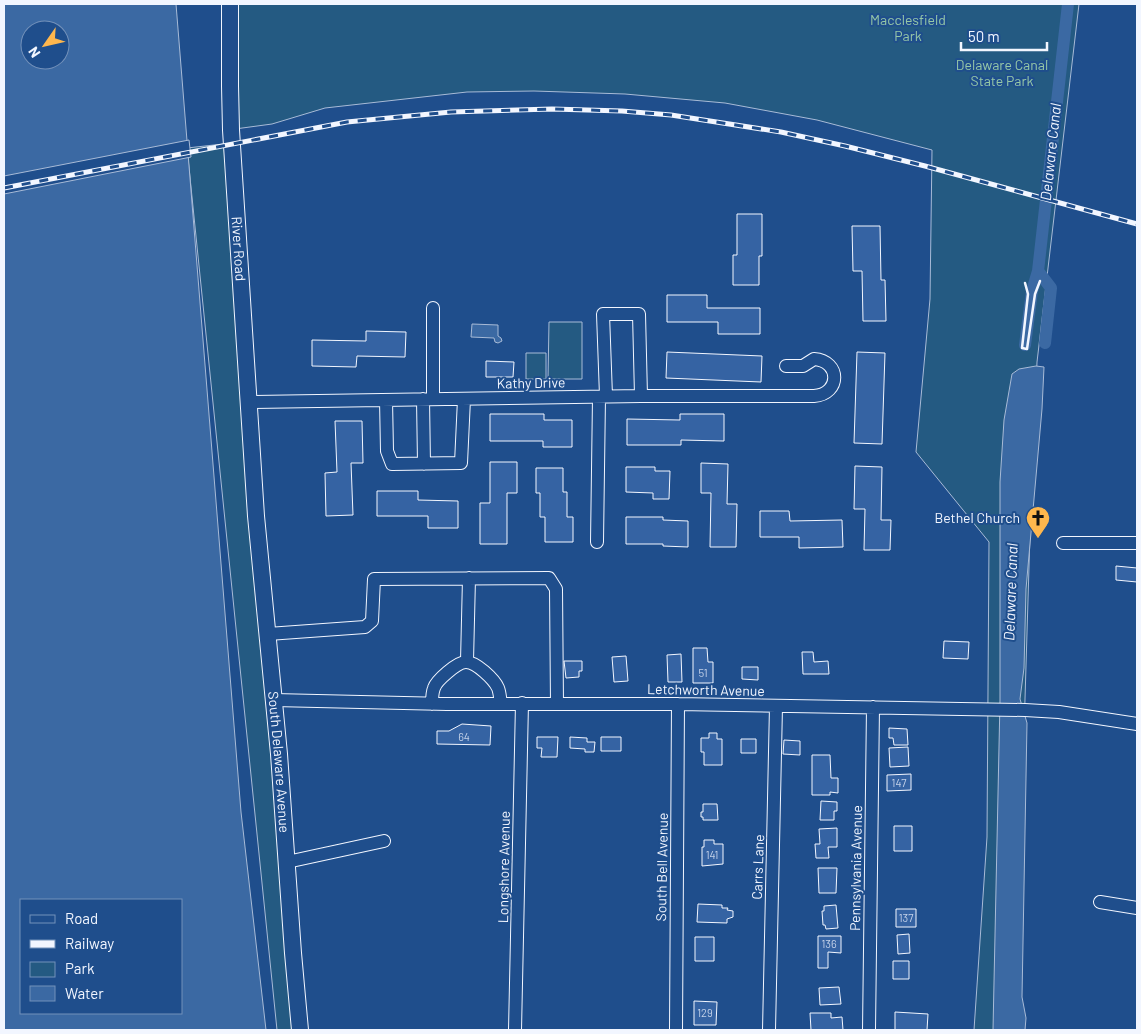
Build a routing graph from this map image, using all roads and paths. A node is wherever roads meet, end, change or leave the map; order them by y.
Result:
1 (230, 4) edge
2 (433, 308) dead end
3 (786, 366) dead end
4 (641, 396) junction
5 (602, 397) junction
6 (428, 399) junction
7 (464, 399) junction
8 (386, 400) junction
9 (249, 402) junction
10 (424, 464) junction
11 (255, 494) joint
12 (597, 542) dead end
13 (1063, 543) dead end
14 (1137, 543) edge
15 (469, 578) junction
16 (268, 634) junction
17 (467, 662) junction
18 (274, 700) junction
19 (432, 704) junction
20 (501, 704) junction
21 (522, 704) junction
22 (556, 704) junction
23 (678, 704) junction
24 (776, 706) junction
25 (873, 706) junction
26 (1137, 724) edge
27 (384, 841) dead end
28 (287, 862) junction
29 (1100, 902) dead end
30 (1137, 908) edge
31 (300, 1030) edge
32 (516, 1030) edge
33 (676, 1030) edge
34 (770, 1030) edge
35 (869, 1030) edge

1 - 9 main road, River Road
2 - 6 street
3 - 4 street, Kathy Drive
4 - 5 street, Kathy Drive
4 - 5 street
5 - 7 street, Kathy Drive
5 - 12 street
6 - 7 street, Kathy Drive
6 - 8 street, Kathy Drive
6 - 10 street
7 - 10 street
8 - 9 street, Kathy Drive
8 - 10 street
9 - 11 main road, River Road
11 - 16 main road, South Delaware Avenue
13 - 14 street
15 - 16 street
15 - 17 street
15 - 22 street
16 - 18 main road, South Delaware Avenue
17 - 19 street
17 - 20 street
18 - 19 street, Letchworth Avenue
18 - 28 main road, South Delaware Avenue
19 - 20 street, Letchworth Avenue
20 - 21 street, Letchworth Avenue
21 - 22 street, Letchworth Avenue
21 - 32 street, Longshore Avenue
22 - 23 street, Letchworth Avenue
23 - 24 street, Letchworth Avenue
23 - 33 street, South Bell Avenue
24 - 25 street, Letchworth Avenue
24 - 34 street, Carrs Lane
25 - 26 street, Letchworth Avenue
25 - 35 street, Pennsylvania Avenue
27 - 28 street
28 - 31 main road, South Delaware Avenue
29 - 30 street

